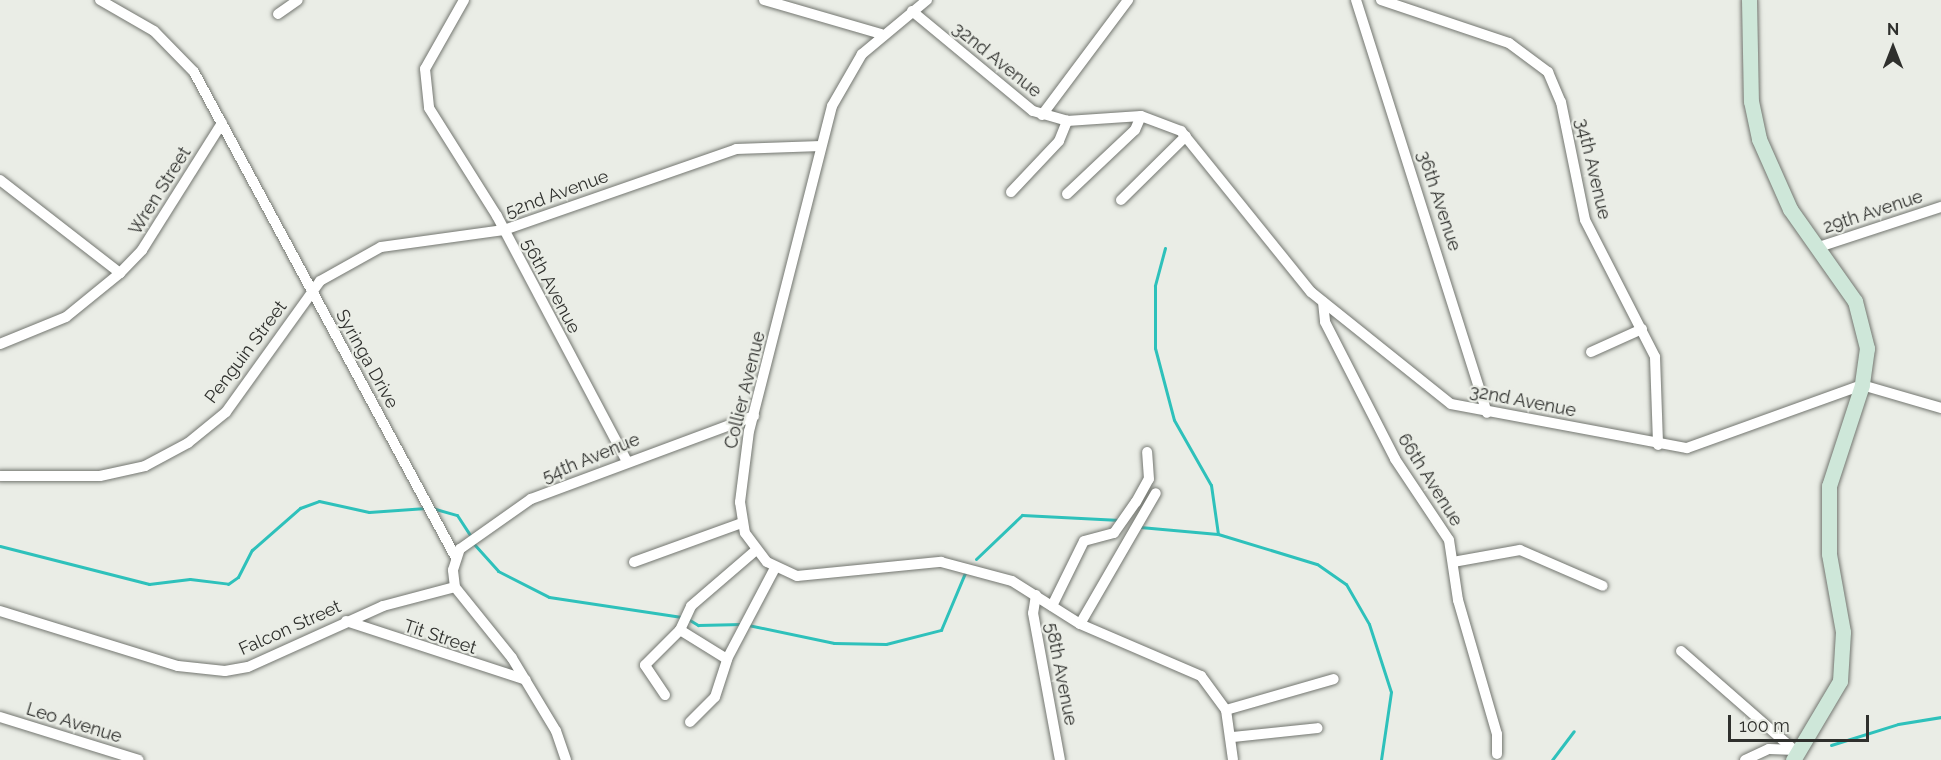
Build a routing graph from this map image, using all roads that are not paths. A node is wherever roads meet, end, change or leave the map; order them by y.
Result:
1 (100, 0) edge
2 (298, 0) edge
3 (464, 0) edge
4 (764, 0) edge
5 (927, 0) edge
6 (1128, 0) edge
7 (1356, 0) edge
8 (1381, 0) edge
9 (1749, 0) edge
10 (912, 11) junction
11 (278, 14) dead end
12 (881, 34) junction
13 (1042, 115) junction
14 (1141, 116) junction
15 (1067, 121) junction
16 (222, 123) junction
17 (1186, 136) junction
18 (821, 146) junction
19 (0, 180) edge
20 (1011, 192) dead end
21 (1067, 194) dead end
22 (1121, 200) dead end
23 (1941, 207) edge
24 (504, 230) junction
25 (1816, 248) junction
26 (120, 273) junction
27 (312, 291) junction
28 (1323, 302) junction
29 (1642, 329) junction
30 (0, 344) edge
31 (1591, 352) dead end
32 (1862, 385) junction
33 (1941, 408) edge
34 (1487, 412) junction
35 (754, 416) junction
36 (1658, 445) junction
37 (1147, 452) dead end
38 (626, 460) junction
39 (0, 476) edge
40 (1156, 493) dead end
41 (742, 523) junction
42 (1131, 523) junction
43 (755, 551) junction
44 (456, 558) junction
45 (634, 562) dead end
46 (1453, 562) junction
47 (775, 568) junction
48 (1603, 586) dead end
49 (455, 587) junction
50 (1036, 595) junction
51 (1052, 606) junction
52 (0, 611) edge
53 (346, 621) junction
54 (1080, 624) junction
55 (680, 630) junction
56 (1681, 651) dead end
57 (727, 659) junction
58 (1334, 679) dead end
59 (526, 680) junction
60 (665, 695) dead end
61 (1226, 710) junction
62 (0, 717) edge
63 (690, 722) dead end
64 (1318, 728) dead end
65 (1233, 737) junction
66 (1796, 753) edge
67 (1497, 754) dead end
68 (139, 760) edge
69 (566, 760) edge
70 (1060, 760) edge
71 (1233, 760) edge
72 (1745, 760) edge

1 - 16 street, Syringa Drive
2 - 11 street
3 - 24 street, 56th Avenue
4 - 12 street
5 - 10 street, Collier Avenue
6 - 13 street
7 - 34 street, 36th Avenue
8 - 29 street, 34th Avenue
9 - 25 street
10 - 12 street, Collier Avenue
10 - 13 street, 32nd Avenue
12 - 18 street, Collier Avenue
13 - 15 street, 32nd Avenue
14 - 15 street, 32nd Avenue
14 - 17 street, 32nd Avenue
14 - 21 street
15 - 20 street
16 - 26 street, Wren Street
16 - 27 street, Syringa Drive
17 - 22 street
17 - 28 street, 32nd Avenue
18 - 24 street, 52nd Avenue
18 - 35 street, Collier Avenue
19 - 26 street
23 - 25 street, 29th Avenue
24 - 27 street, 52nd Avenue
24 - 38 street, 56th Avenue
25 - 32 street
26 - 30 street, Wren Street
27 - 39 street, Penguin Street
27 - 44 street, Syringa Drive
28 - 34 street, 32nd Avenue
28 - 46 street, 66th Avenue
29 - 31 street
29 - 36 street, 34th Avenue
32 - 33 street
32 - 36 street, 32nd Avenue
32 - 66 street
34 - 36 street, 32nd Avenue
35 - 38 street, 54th Avenue
35 - 41 street, Collier Avenue
37 - 42 street
38 - 44 street, 54th Avenue
40 - 42 street
41 - 43 street, Collier Avenue
41 - 45 street
42 - 51 street
42 - 54 street
43 - 47 street, Collier Avenue
43 - 55 street
44 - 49 street, Syringa Drive
46 - 48 street
46 - 67 street, 66th Avenue
47 - 50 street, Collier Avenue
47 - 57 street
49 - 53 street, Falcon Street
49 - 59 street
50 - 51 street, Collier Avenue
50 - 70 street, 58th Avenue
51 - 54 street, Collier Avenue
52 - 53 street, Falcon Street
53 - 59 street, Tit Street
54 - 61 street, Collier Avenue
55 - 57 street
55 - 60 street
56 - 66 street
57 - 63 street
58 - 61 street
59 - 69 street
61 - 65 street, Collier Avenue
62 - 68 street, Leo Avenue
64 - 65 street
65 - 71 street, Collier Avenue
66 - 72 street

